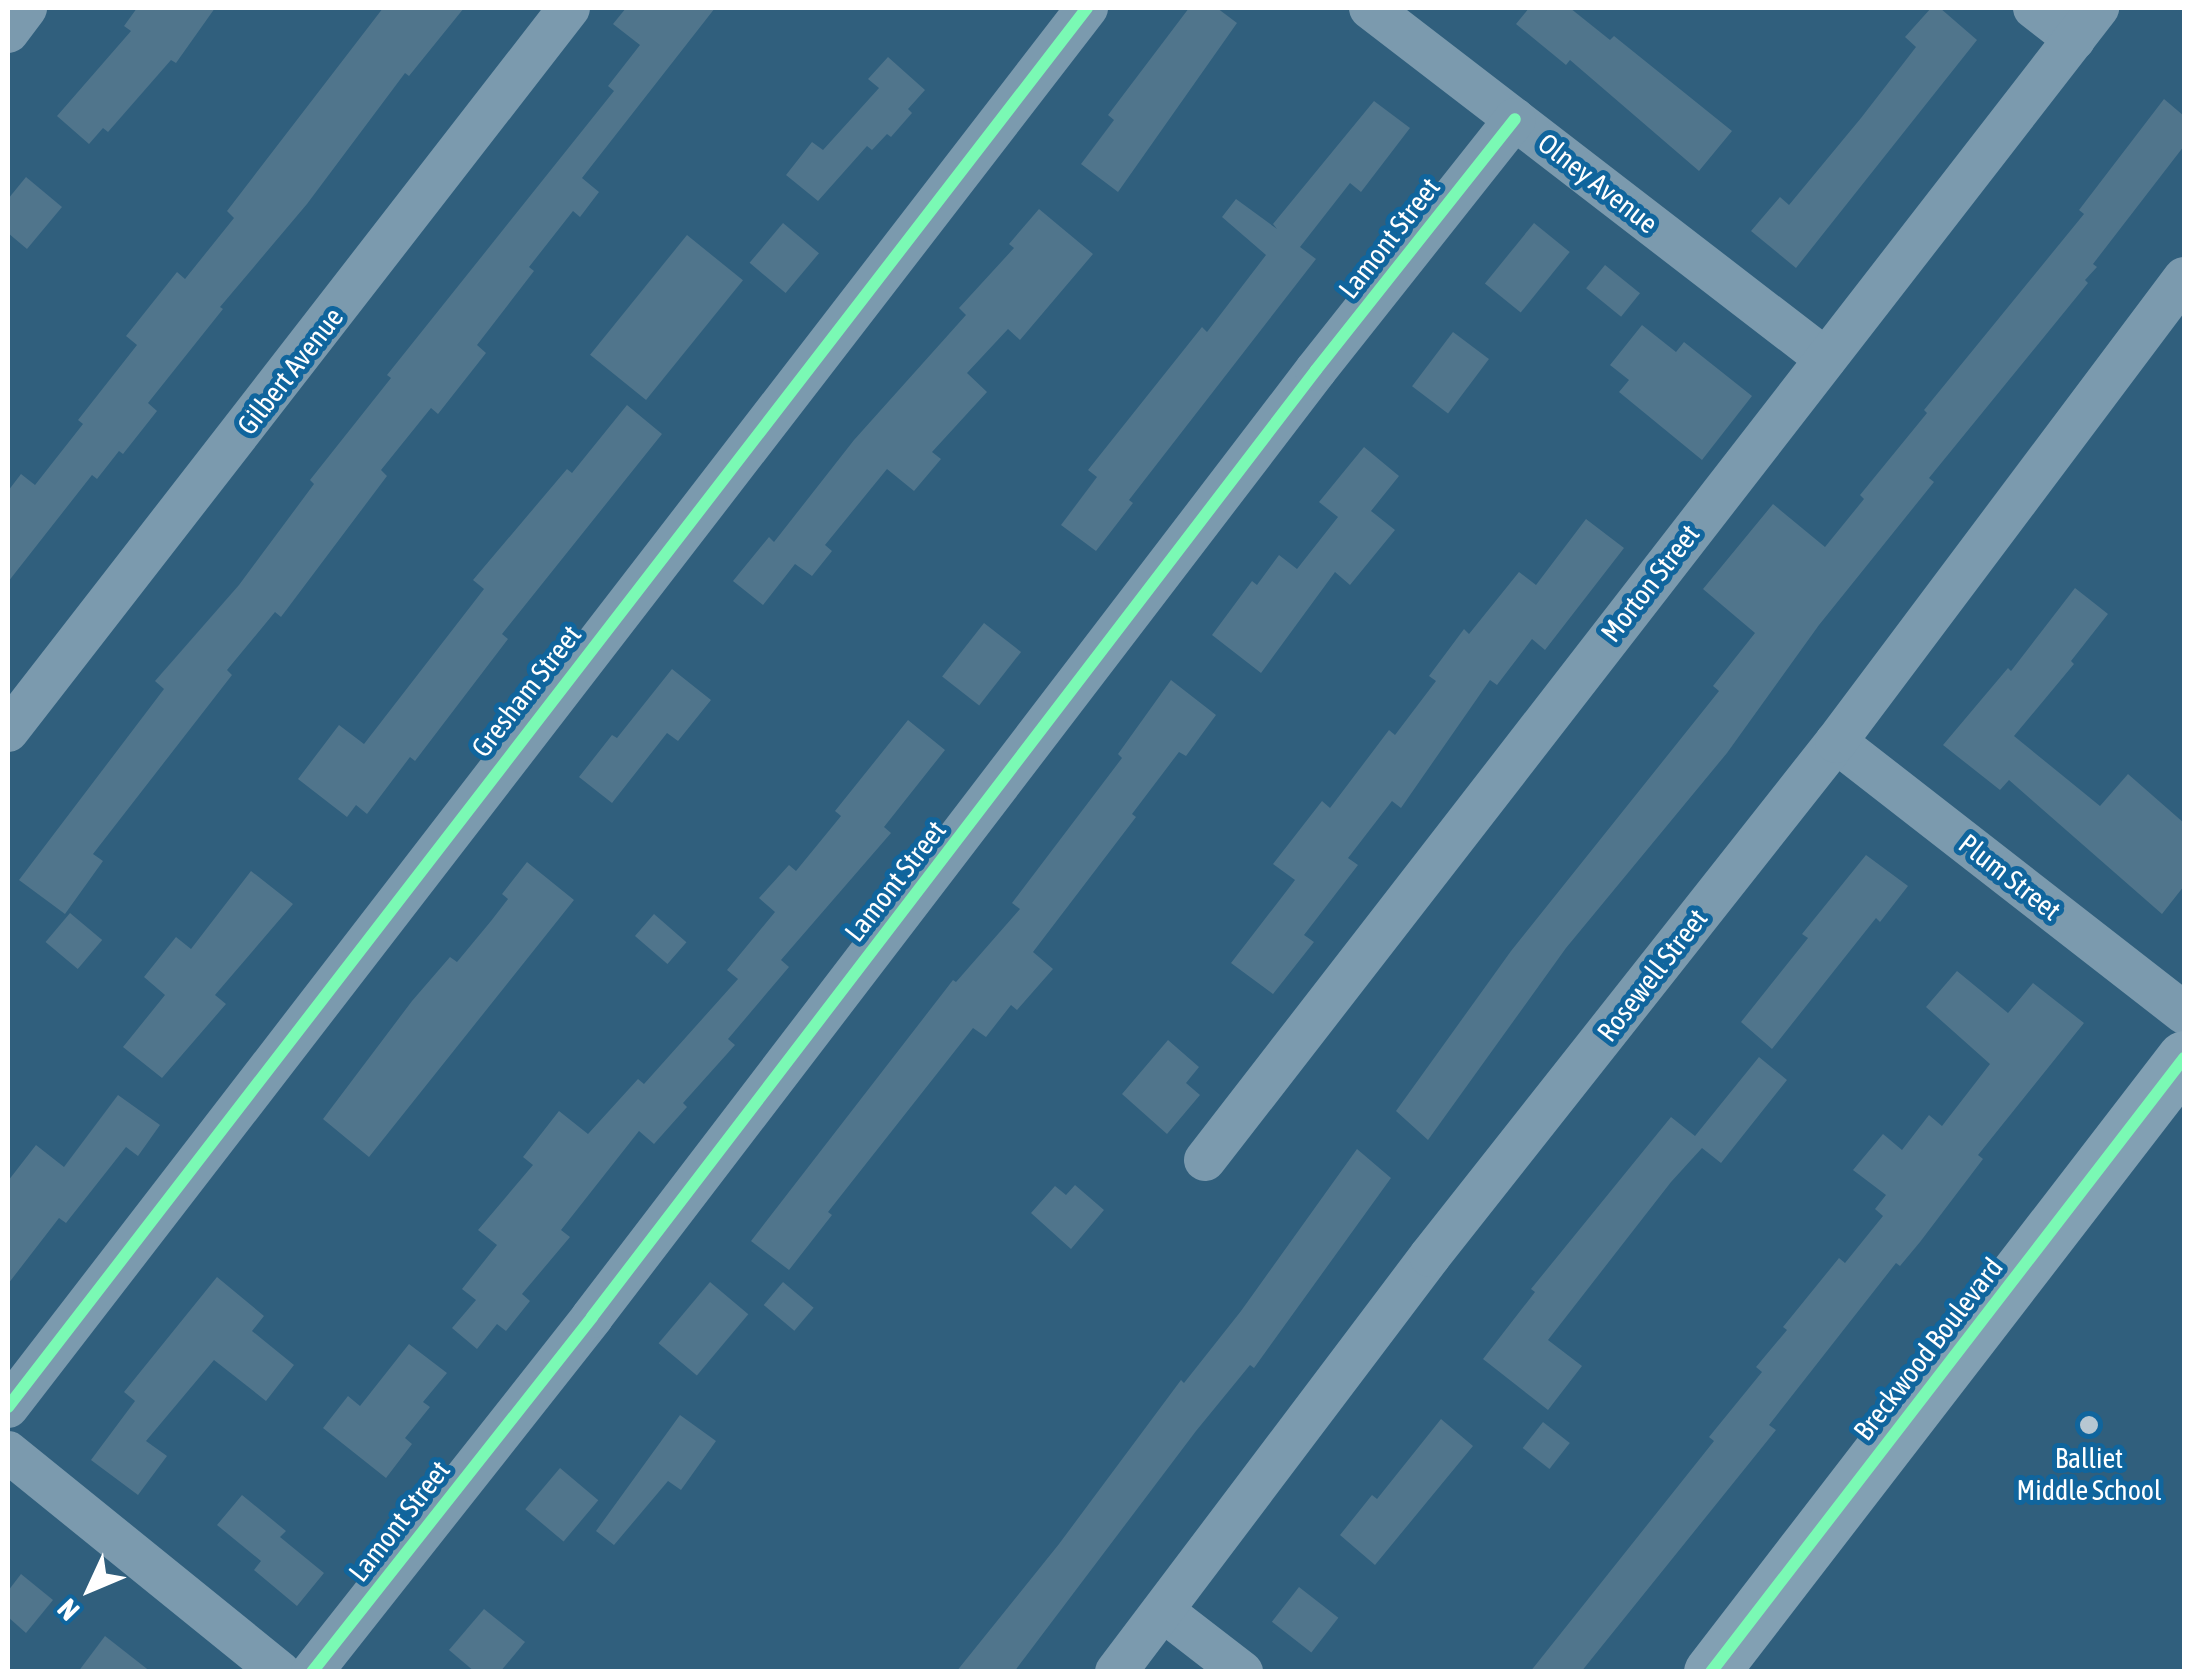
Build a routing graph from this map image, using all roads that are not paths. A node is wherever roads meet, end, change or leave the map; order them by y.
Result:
1 (26, 8) edge
2 (570, 8) edge
3 (1087, 8) edge
4 (1370, 8) edge
5 (2034, 8) edge
6 (2086, 23) edge
7 (8, 32) edge
8 (1515, 119) junction
9 (2184, 278) edge
10 (1826, 359) junction
11 (8, 731) edge
12 (1836, 742) junction
13 (2184, 1013) edge
14 (2184, 1058) edge
15 (1204, 1160) dead end
16 (8, 1408) edge
17 (8, 1452) edge
18 (1163, 1611) junction
19 (280, 1672) edge
20 (312, 1672) edge
21 (1116, 1672) edge
22 (1242, 1672) edge
23 (1711, 1672) edge

1 - 7 street
2 - 11 street, Gilbert Avenue
3 - 16 street, Gresham Street
4 - 8 street, Olney Avenue
5 - 6 street
6 - 10 street, Morton Street
8 - 10 street, Olney Avenue
8 - 20 street, Lamont Street
9 - 12 street, Rosewell Street
10 - 15 street, Morton Street
12 - 13 street, Plum Street
12 - 18 street, Rosewell Street
14 - 23 main road, Breckwood Boulevard
17 - 19 street
18 - 21 street, Rosewell Street
18 - 22 street

